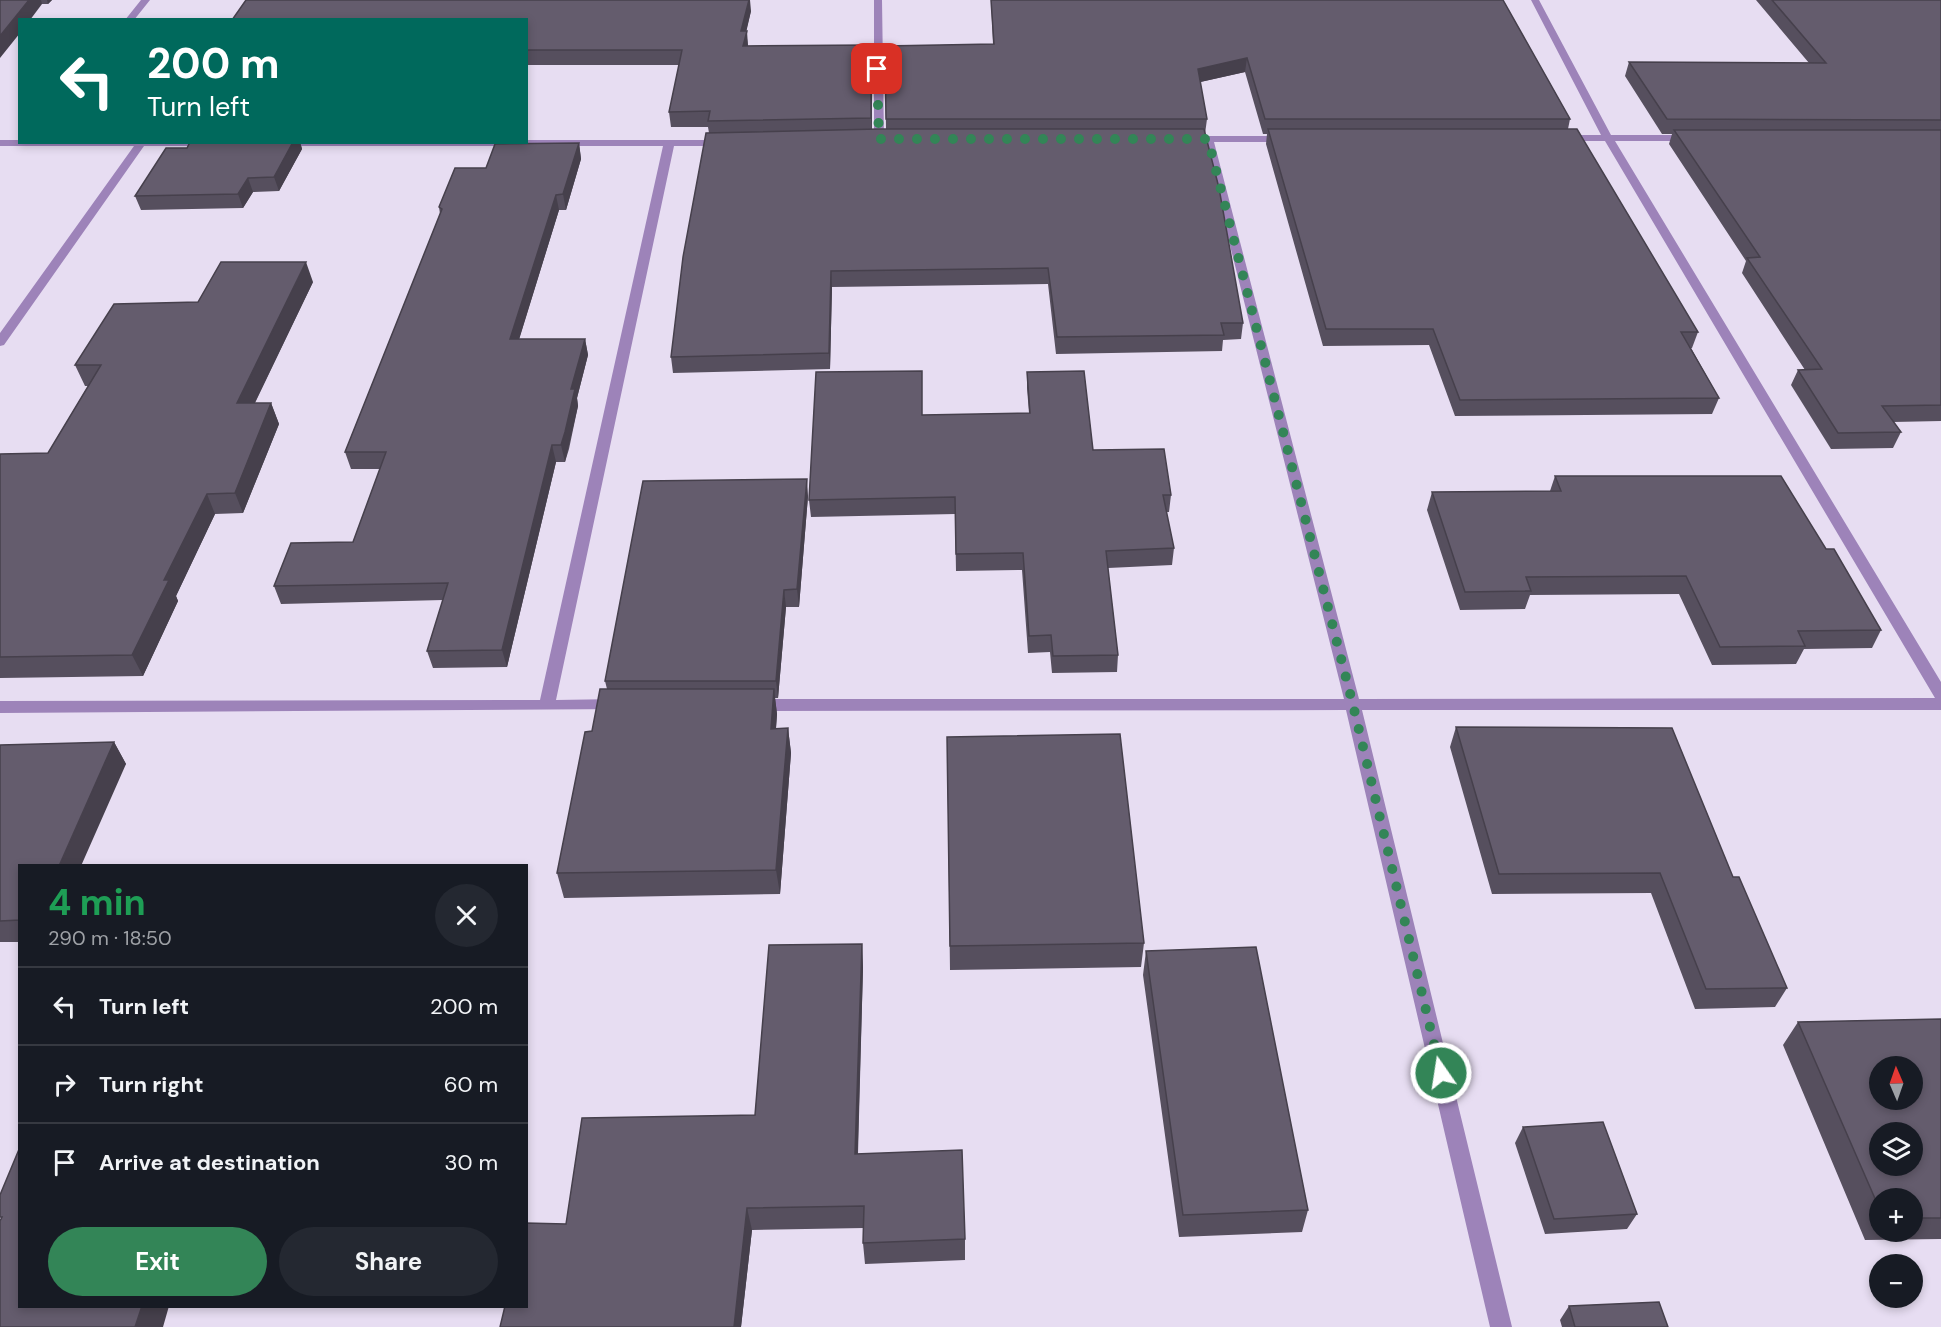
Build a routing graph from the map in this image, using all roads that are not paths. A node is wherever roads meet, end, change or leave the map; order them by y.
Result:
1 (146, 0) edge
2 (878, 0) edge
3 (1535, 0) edge
4 (131, 18) edge
5 (1549, 138) edge
6 (1608, 138) junction
7 (1703, 138) edge
8 (867, 139) edge
9 (879, 139) junction
10 (891, 139) edge
11 (1172, 139) edge
12 (1208, 139) junction
13 (1302, 139) edge
14 (739, 142) edge
15 (0, 143) edge
16 (18, 143) edge
17 (140, 144) edge
18 (528, 144) edge
19 (669, 144) junction
20 (0, 342) edge
21 (1941, 695) edge
22 (547, 705) junction
23 (630, 705) edge
24 (737, 705) edge
25 (1353, 705) junction
26 (1941, 705) edge
27 (0, 707) edge
28 (1501, 1327) edge

1 - 4 street
2 - 9 street
3 - 6 street
5 - 6 street
6 - 7 street
6 - 21 street
8 - 9 street
9 - 10 street
11 - 12 street
12 - 13 street
12 - 25 street
14 - 19 street
15 - 16 street
17 - 20 street
18 - 19 street
19 - 22 street
22 - 23 street
22 - 27 street
24 - 25 street
25 - 26 street
25 - 28 street

